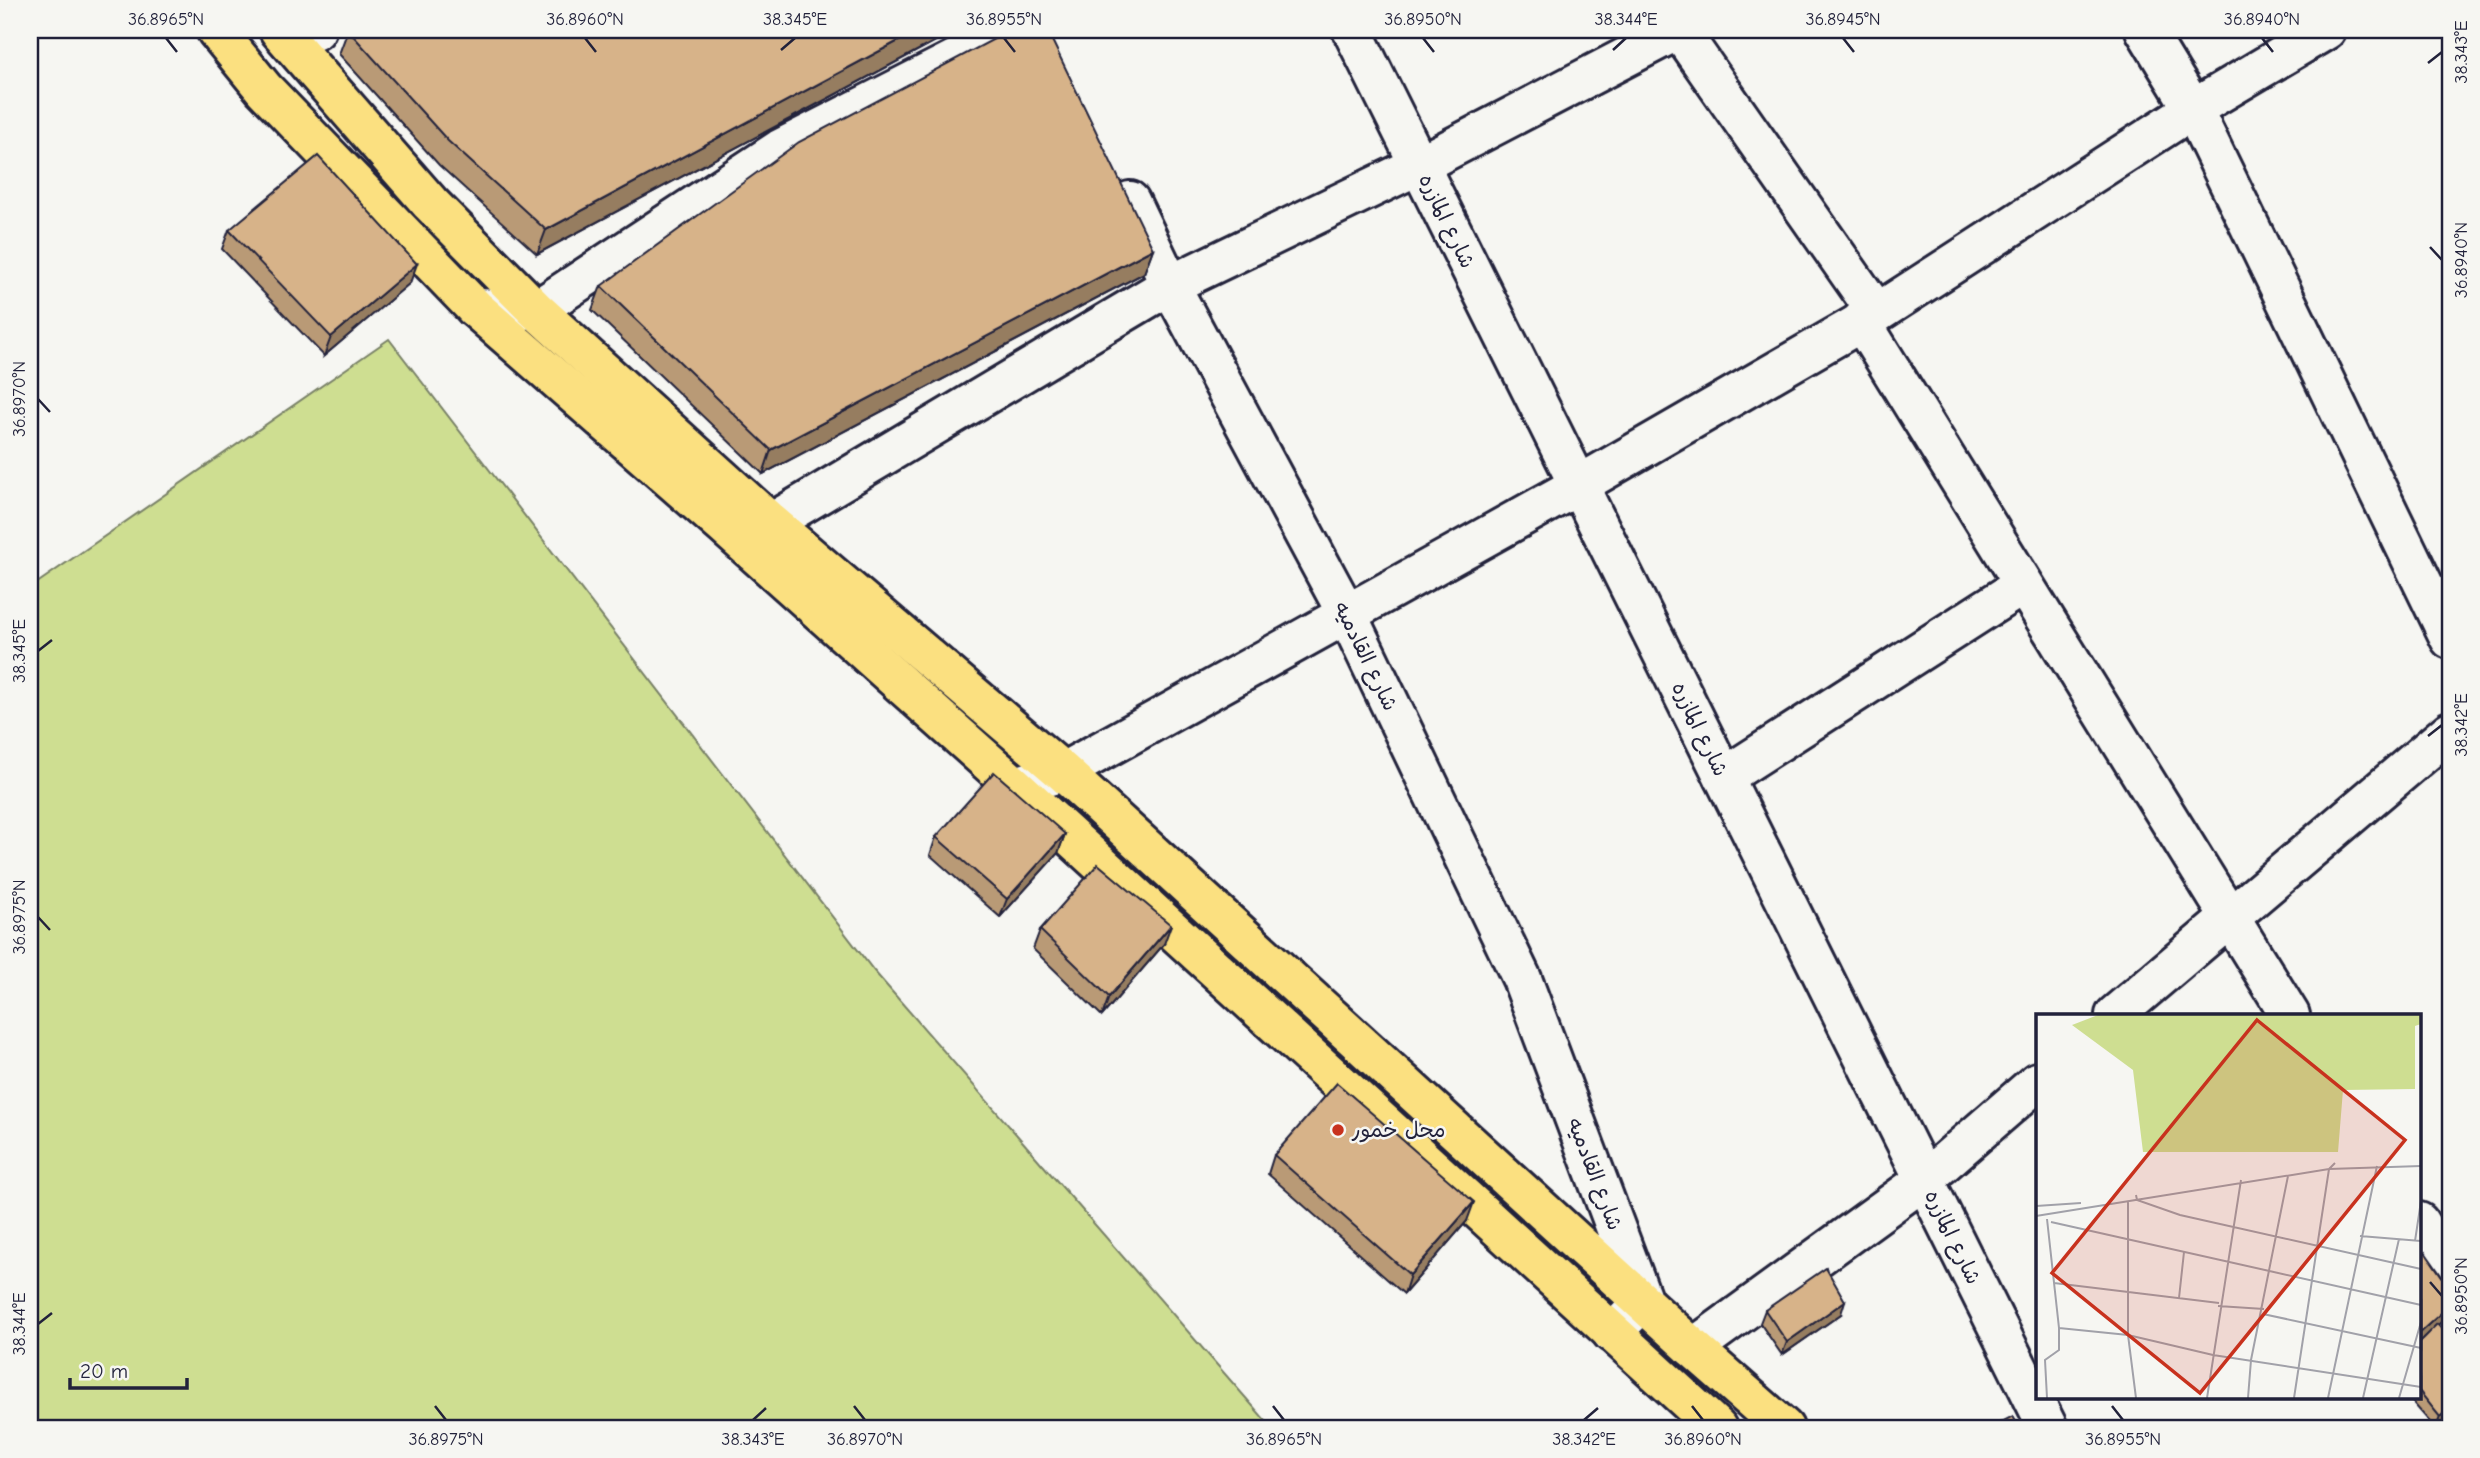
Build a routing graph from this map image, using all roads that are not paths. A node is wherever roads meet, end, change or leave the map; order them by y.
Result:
1 (216, 30) edge
2 (1013, 30) edge
3 (1352, 30) edge
4 (1678, 30) edge
5 (2145, 30) edge
6 (2326, 30) edge
7 (295, 34) edge
8 (2193, 109) junction
9 (1419, 165) junction
10 (1117, 176) edge
11 (1170, 285) junction
12 (475, 308) junction
13 (536, 310) junction
14 (1869, 317) junction
15 (1579, 485) junction
16 (771, 523) junction
17 (2023, 584) junction
18 (1347, 614) junction
19 (2450, 639) edge
20 (2450, 731) edge
21 (1063, 772) junction
22 (1724, 777) junction
23 (1015, 786) junction
24 (2229, 917) junction
25 (2116, 1014) edge
26 (2289, 1014) edge
27 (2036, 1083) edge
28 (1924, 1180) junction
29 (2420, 1224) edge
30 (2450, 1273) edge
31 (1643, 1301) junction
32 (1612, 1333) junction
33 (1693, 1348) junction
34 (1717, 1428) edge
35 (1784, 1428) edge
36 (2048, 1428) edge

1 - 12 main road
2 - 13 street
3 - 9 street, شارع المازره
4 - 9 street
4 - 14 street
5 - 8 street
6 - 8 street
7 - 13 main road
8 - 14 street
8 - 19 street
9 - 11 street
9 - 15 street, شارع المازره
10 - 11 street, شارع القادميه
11 - 16 street
11 - 18 street, شارع القادميه
12 - 13 street
12 - 23 main road
13 - 16 main road
14 - 15 street
14 - 17 street
15 - 18 street
15 - 22 street, شارع المازره
16 - 21 main road
17 - 22 street
17 - 24 street
18 - 21 street
18 - 31 street, شارع القادميه
20 - 24 street
21 - 23 street
21 - 31 main road
22 - 28 street, شارع المازره
23 - 32 main road
24 - 25 street
24 - 26 street
27 - 28 street
28 - 33 street
28 - 36 street, شارع المازره
29 - 30 street
31 - 32 street
31 - 33 main road
32 - 34 main road
33 - 35 main road

